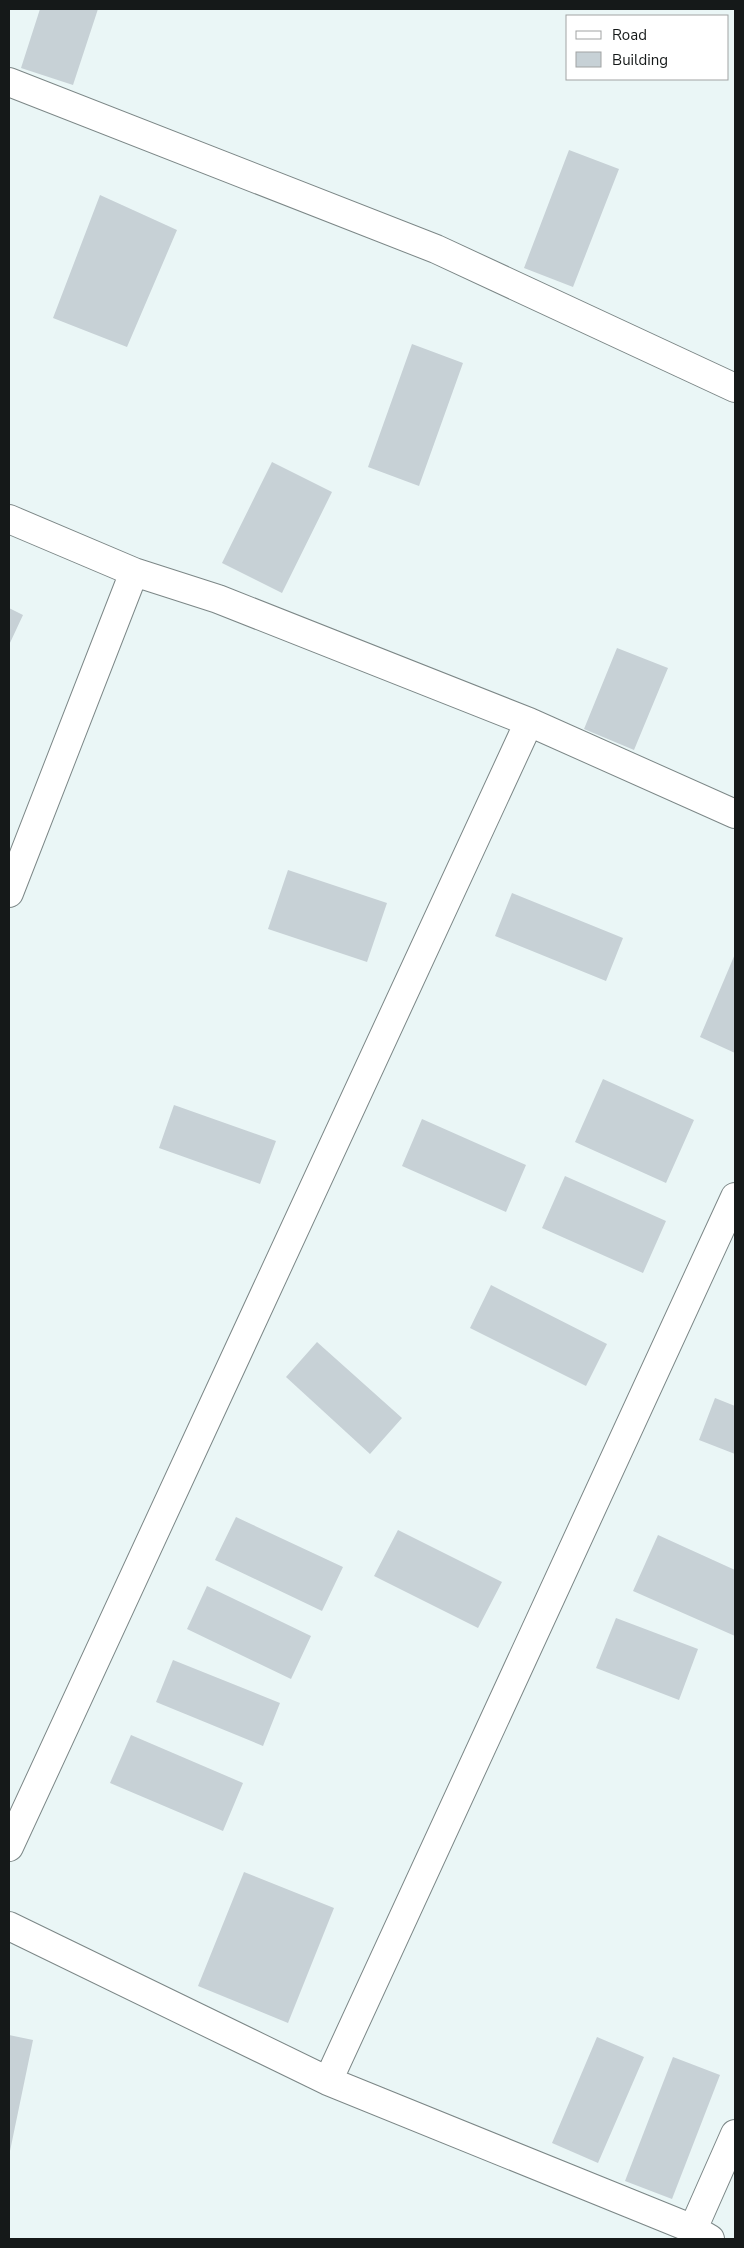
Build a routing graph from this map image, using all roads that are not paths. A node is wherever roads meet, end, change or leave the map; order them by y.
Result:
1 (9, 82) edge
2 (735, 388) edge
3 (9, 519) edge
4 (134, 572) junction
5 (529, 722) junction
6 (735, 814) edge
7 (9, 893) edge
8 (735, 1197) edge
9 (9, 1846) edge
10 (9, 1926) edge
11 (328, 2081) junction
12 (735, 2134) edge
13 (701, 2234) edge

1 - 2 street
3 - 4 street
4 - 5 street
4 - 7 street
5 - 6 street
5 - 9 street
8 - 11 street
10 - 11 street
11 - 13 street
12 - 13 street

